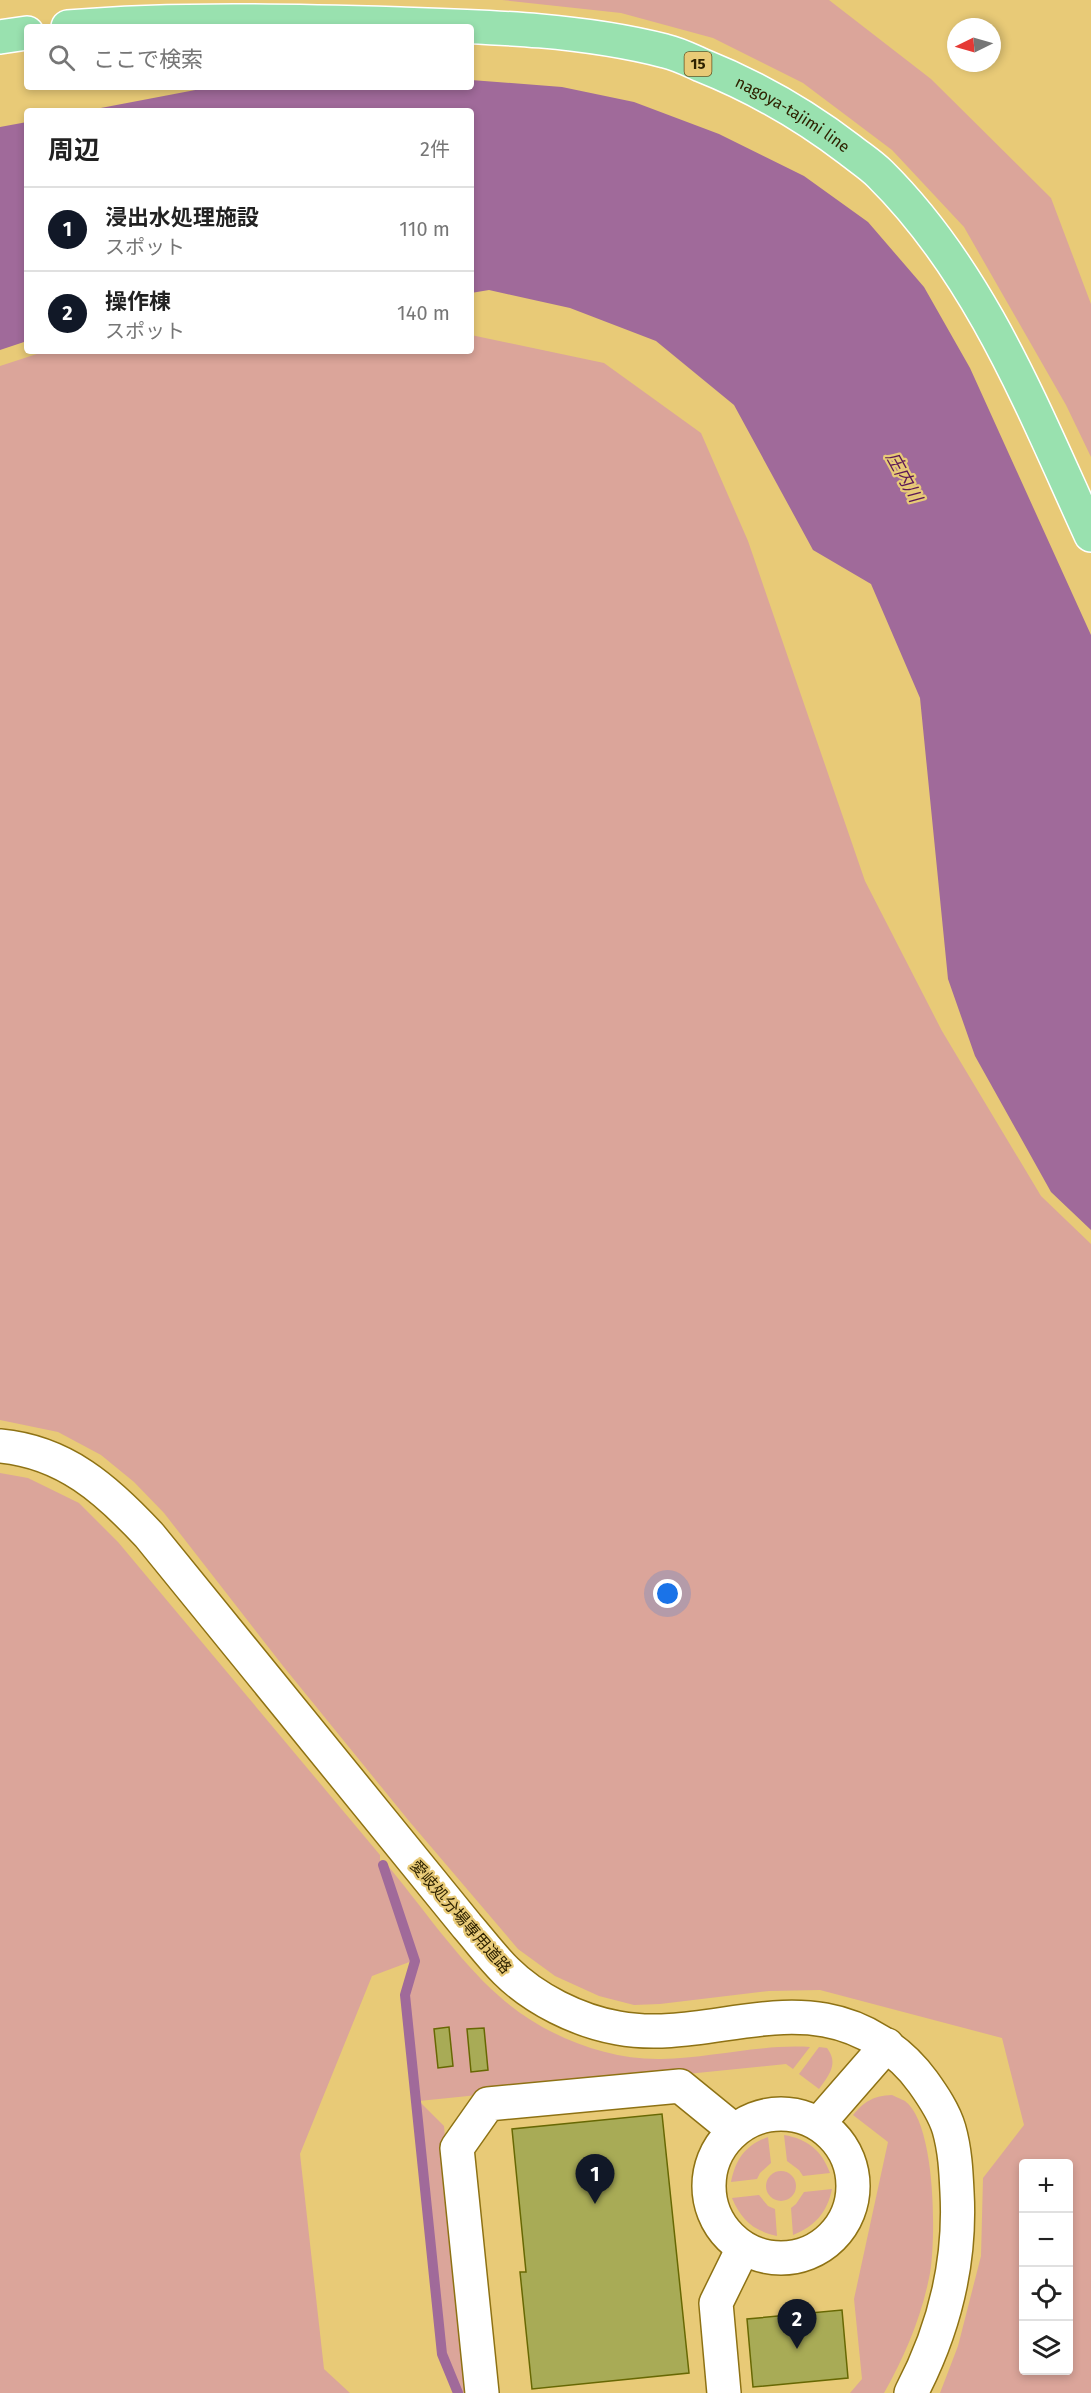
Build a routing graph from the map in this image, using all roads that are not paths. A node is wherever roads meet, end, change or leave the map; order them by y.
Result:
1 (145, 24) edge
2 (383, 24) edge
3 (474, 27) edge
4 (24, 33) edge
5 (0, 37) edge
6 (1091, 535) edge
7 (0, 1446) edge
8 (886, 2045) junction
9 (819, 2123) junction
10 (734, 2130) junction
11 (744, 2248) junction
12 (482, 2393) edge
13 (724, 2393) edge
14 (911, 2393) edge

1 - 2 main road, nagoya-tajimi line / 15
3 - 6 main road, nagoya-tajimi line / 15
4 - 5 main road
7 - 8 lane, 愛岐処分場専用道路
8 - 9 lane
8 - 14 lane, 愛岐処分場専用道路
9 - 10 lane
9 - 11 lane
10 - 11 lane
10 - 12 lane
11 - 13 lane

